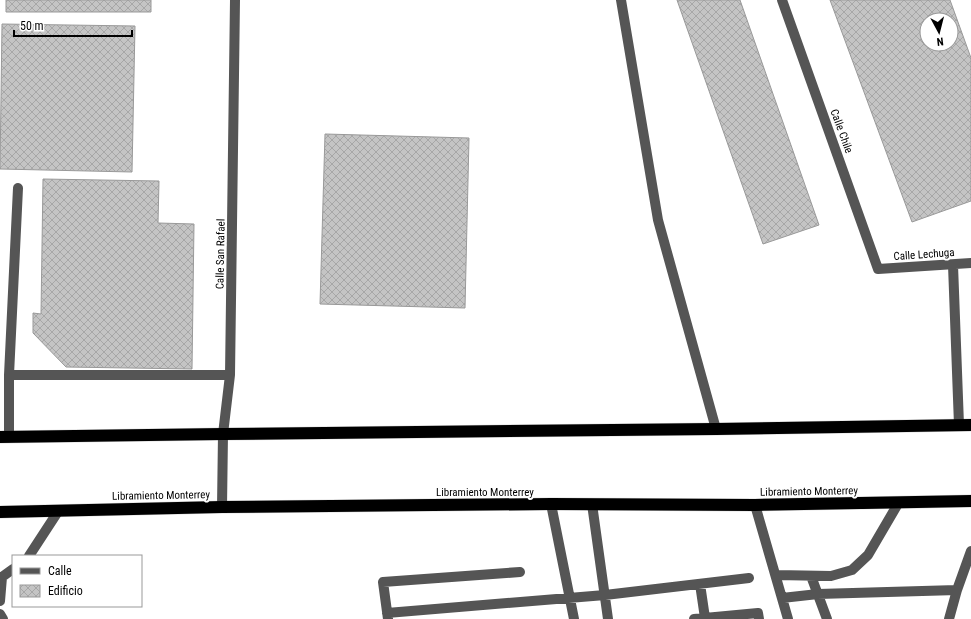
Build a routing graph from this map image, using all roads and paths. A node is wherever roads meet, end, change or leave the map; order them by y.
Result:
1 (235, 0) edge
2 (621, 0) edge
3 (782, 0) edge
4 (18, 188) dead end
5 (971, 263) edge
6 (953, 265) junction
7 (878, 269) joint
8 (9, 374) junction
9 (230, 375) junction
10 (965, 425) edge
11 (716, 429) junction
12 (223, 434) junction
13 (4, 437) edge
14 (971, 501) edge
15 (899, 502) junction
16 (550, 504) junction
17 (592, 504) junction
18 (755, 505) junction
19 (222, 507) junction
20 (59, 510) junction
21 (0, 512) edge
22 (971, 551) edge
23 (30, 555) edge
24 (12, 570) edge
25 (520, 572) dead end
26 (776, 575) junction
27 (810, 576) junction
28 (1, 577) edge
29 (749, 578) dead end
30 (700, 584) junction
31 (957, 590) junction
32 (818, 594) junction
33 (605, 595) junction
34 (569, 598) junction
35 (782, 598) junction
36 (0, 601) edge
37 (0, 614) edge
38 (387, 616) edge
39 (705, 618) junction
40 (3, 619) edge
41 (574, 619) edge
42 (608, 619) edge
43 (694, 619) edge
44 (759, 619) edge
45 (788, 619) edge
46 (827, 619) edge
47 (949, 619) edge

1 - 9 street, Calle San Rafael
2 - 11 street
3 - 7 street, Calle Chile
4 - 8 street
5 - 6 street, Calle Lechuga
6 - 7 street, Calle Lechuga
6 - 10 street
8 - 9 street
8 - 13 street
9 - 12 street, Calle San Rafael
10 - 11 highway
11 - 12 highway
12 - 13 highway
12 - 19 street, Calle San Rafael
14 - 15 highway, Libramiento Monterrey
15 - 18 highway, Libramiento Monterrey
15 - 27 street
16 - 17 highway, Libramiento Monterrey
16 - 19 highway, Libramiento Monterrey
16 - 34 street
17 - 18 highway, Libramiento Monterrey
17 - 33 street
18 - 26 street
19 - 20 highway, Libramiento Monterrey
20 - 21 highway, Libramiento Monterrey
20 - 23 street
22 - 31 street
24 - 28 street
25 - 38 street
26 - 27 street
26 - 35 street
27 - 32 street
28 - 36 street
29 - 30 street
30 - 33 street
30 - 39 street
31 - 32 street
31 - 47 street
32 - 35 street
32 - 46 street
33 - 34 street
33 - 42 street
34 - 38 street
34 - 41 street
35 - 45 street
37 - 40 street
39 - 43 street
39 - 44 street

